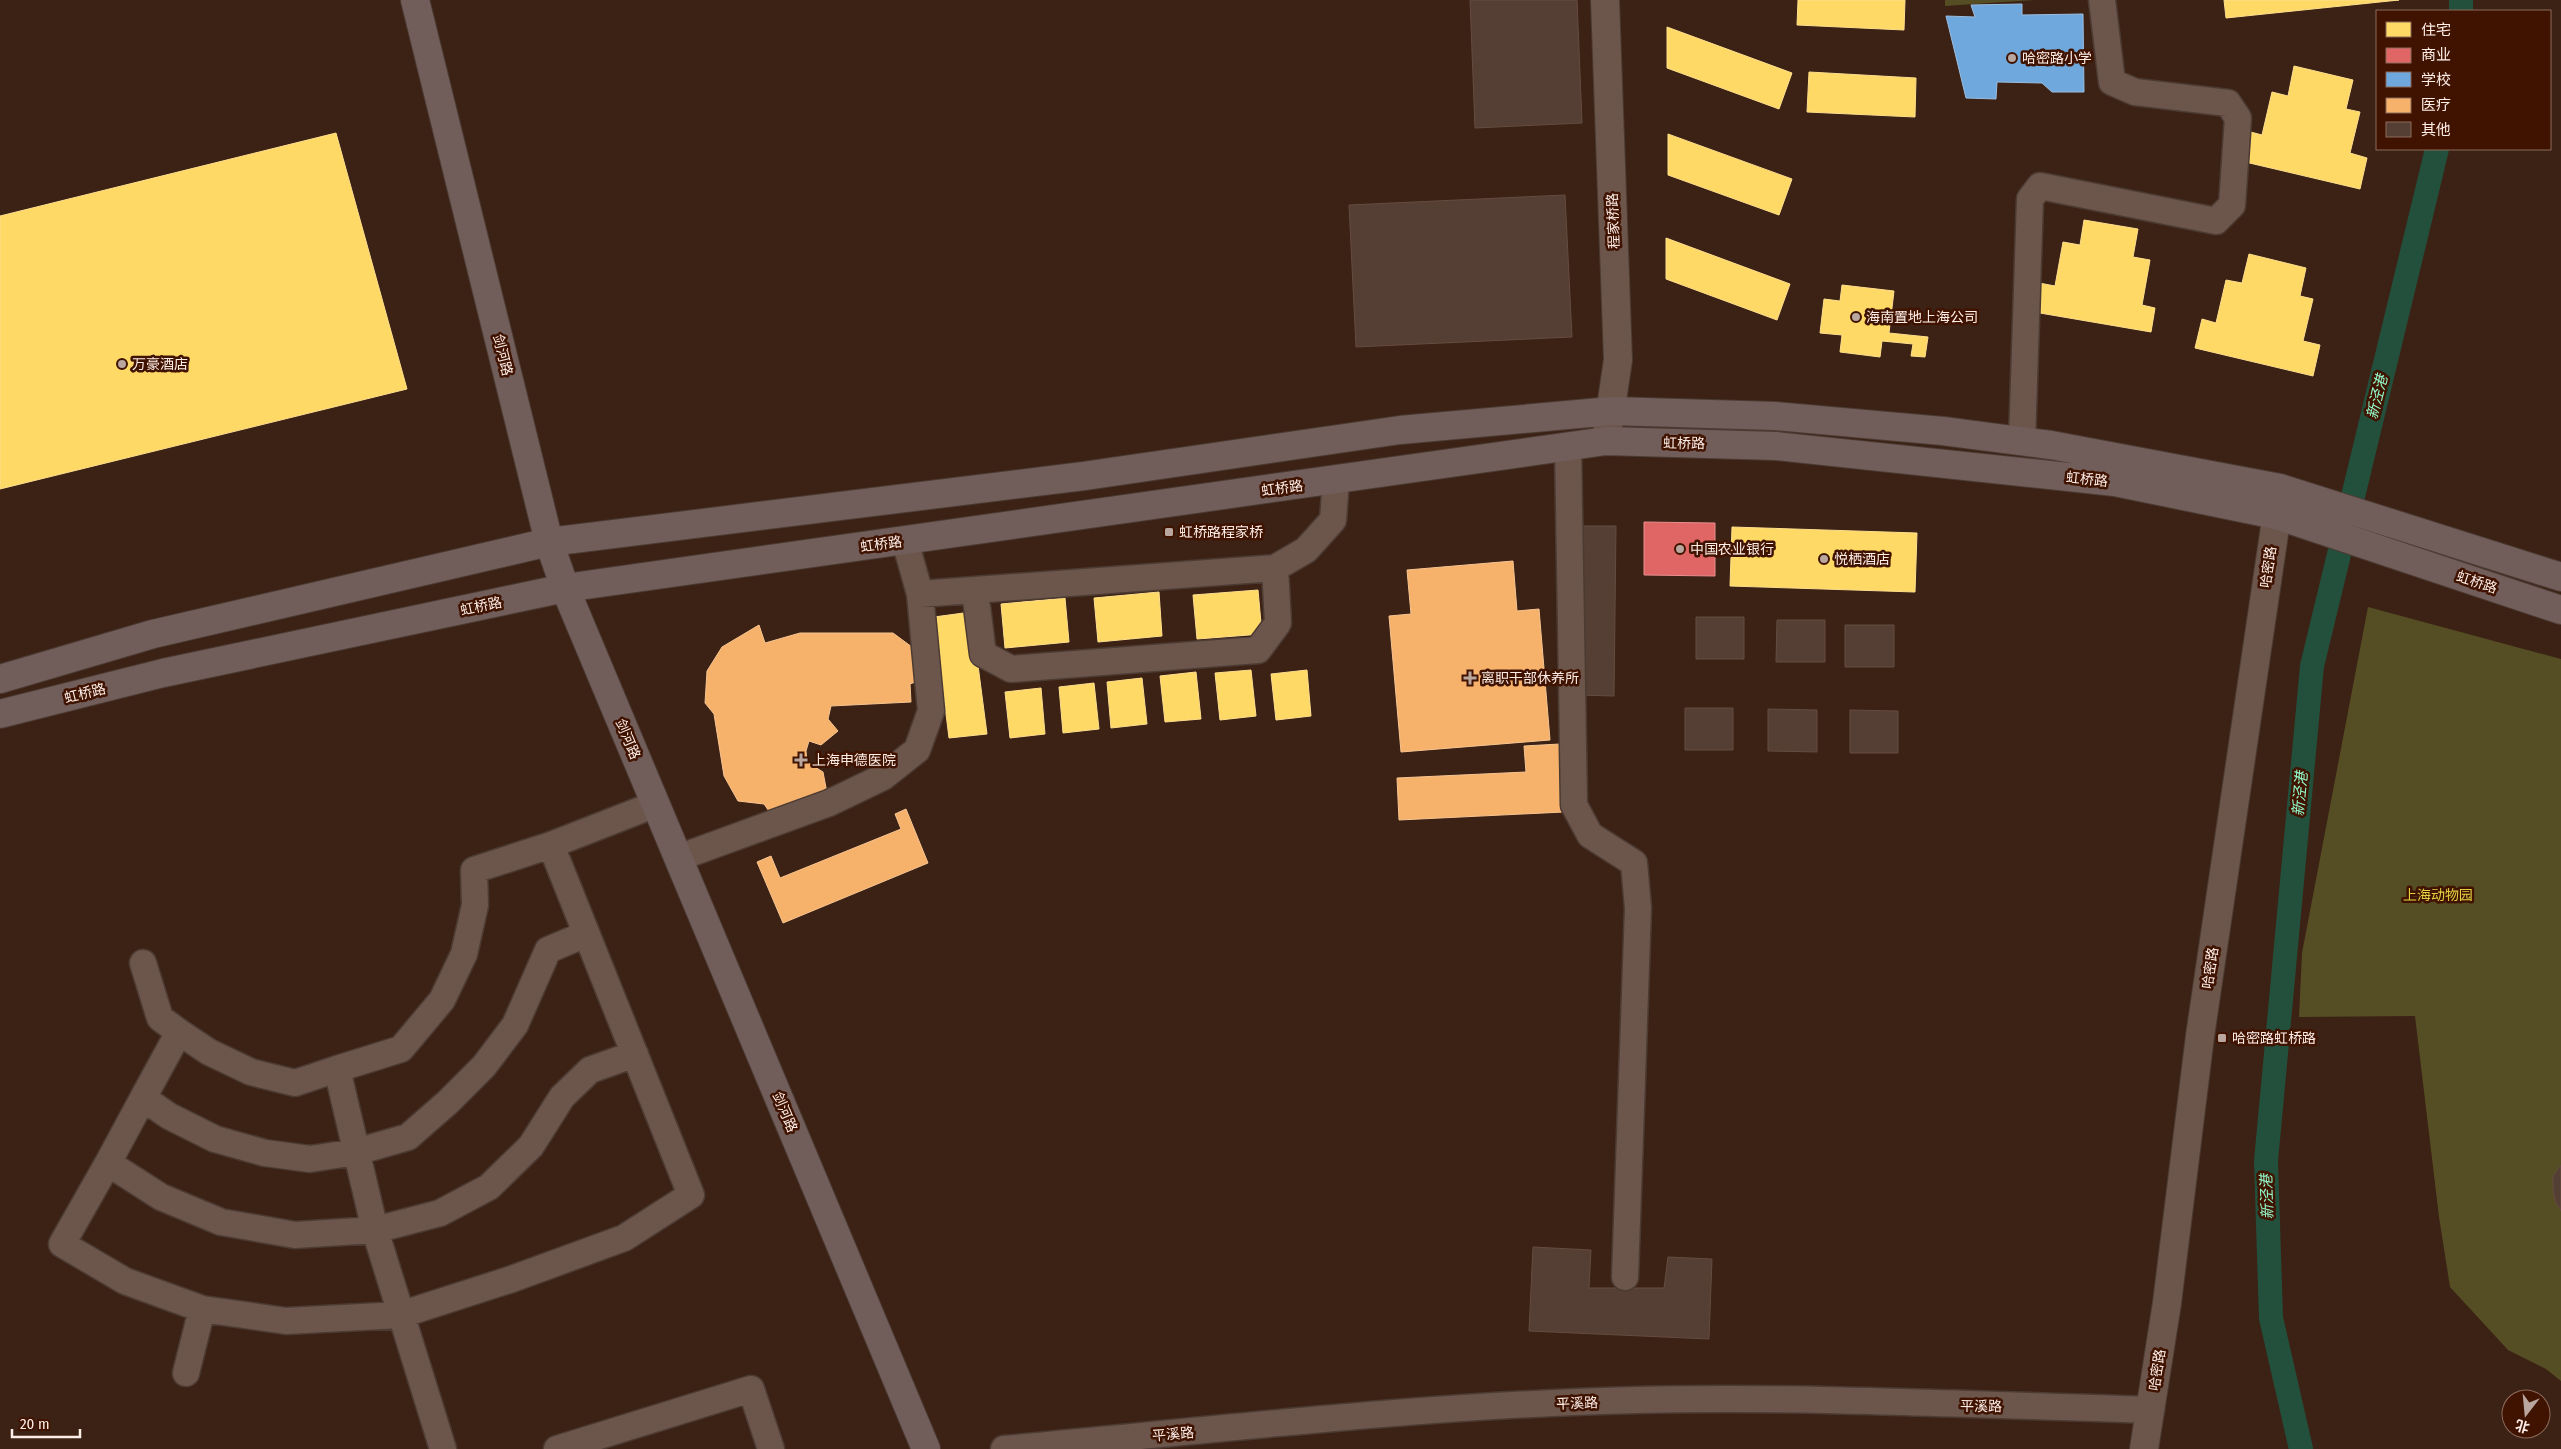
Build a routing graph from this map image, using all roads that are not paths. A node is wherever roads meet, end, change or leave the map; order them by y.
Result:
1 (415, 0) edge
2 (1605, 0) edge
3 (2102, 0) edge
4 (1612, 411) junction
5 (1606, 441) junction
6 (2022, 441) junction
7 (1568, 447) junction
8 (1336, 480) junction
9 (2280, 488) junction
10 (2276, 516) junction
11 (905, 541) junction
12 (549, 542) junction
13 (1275, 568) junction
14 (2561, 577) edge
15 (565, 588) junction
16 (975, 591) junction
17 (920, 594) junction
18 (2561, 610) edge
19 (0, 679) edge
20 (0, 714) edge
21 (656, 804) junction
22 (551, 846) junction
23 (678, 858) junction
24 (586, 934) junction
25 (143, 964) dead end
26 (179, 1032) junction
27 (635, 1054) junction
28 (337, 1069) junction
29 (143, 1098) junction
30 (356, 1152) junction
31 (108, 1163) junction
32 (375, 1230) junction
33 (1625, 1277) dead end
34 (202, 1309) junction
35 (400, 1315) junction
36 (186, 1373) dead end
37 (2151, 1410) junction
38 (442, 1449) edge
39 (557, 1449) edge
40 (770, 1449) edge
41 (926, 1449) edge
42 (1004, 1449) edge
43 (2144, 1449) edge

1 - 12 main road, 剑河路
2 - 4 street, 程家桥路
3 - 6 street
4 - 5 street, 程家桥路
4 - 6 main road, 虹桥路
4 - 12 main road, 虹桥路
5 - 7 main road, 虹桥路
5 - 10 main road, 虹桥路
6 - 9 main road, 虹桥路
7 - 8 main road, 虹桥路
7 - 33 street
8 - 11 main road, 虹桥路
8 - 13 street
9 - 10 street, 哈密路
9 - 14 main road, 虹桥路
10 - 18 main road, 虹桥路
10 - 37 street, 哈密路
11 - 15 main road, 虹桥路
11 - 17 street
12 - 15 main road, 剑河路
12 - 19 main road, 虹桥路
13 - 16 street
13 - 16 street
15 - 20 main road, 虹桥路
15 - 21 main road, 剑河路
16 - 17 street
17 - 23 street
21 - 22 street
21 - 23 main road, 剑河路
22 - 24 street
22 - 28 street
23 - 41 main road, 剑河路
24 - 27 street
24 - 30 street
25 - 26 street
26 - 28 street
26 - 29 street
27 - 32 street
27 - 35 street
28 - 30 street
29 - 30 street
29 - 31 street
30 - 32 street
31 - 32 street
31 - 34 street
32 - 35 street
34 - 35 street
34 - 36 street
35 - 38 street
37 - 42 street, 平溪路
37 - 43 street, 哈密路
39 - 40 street

